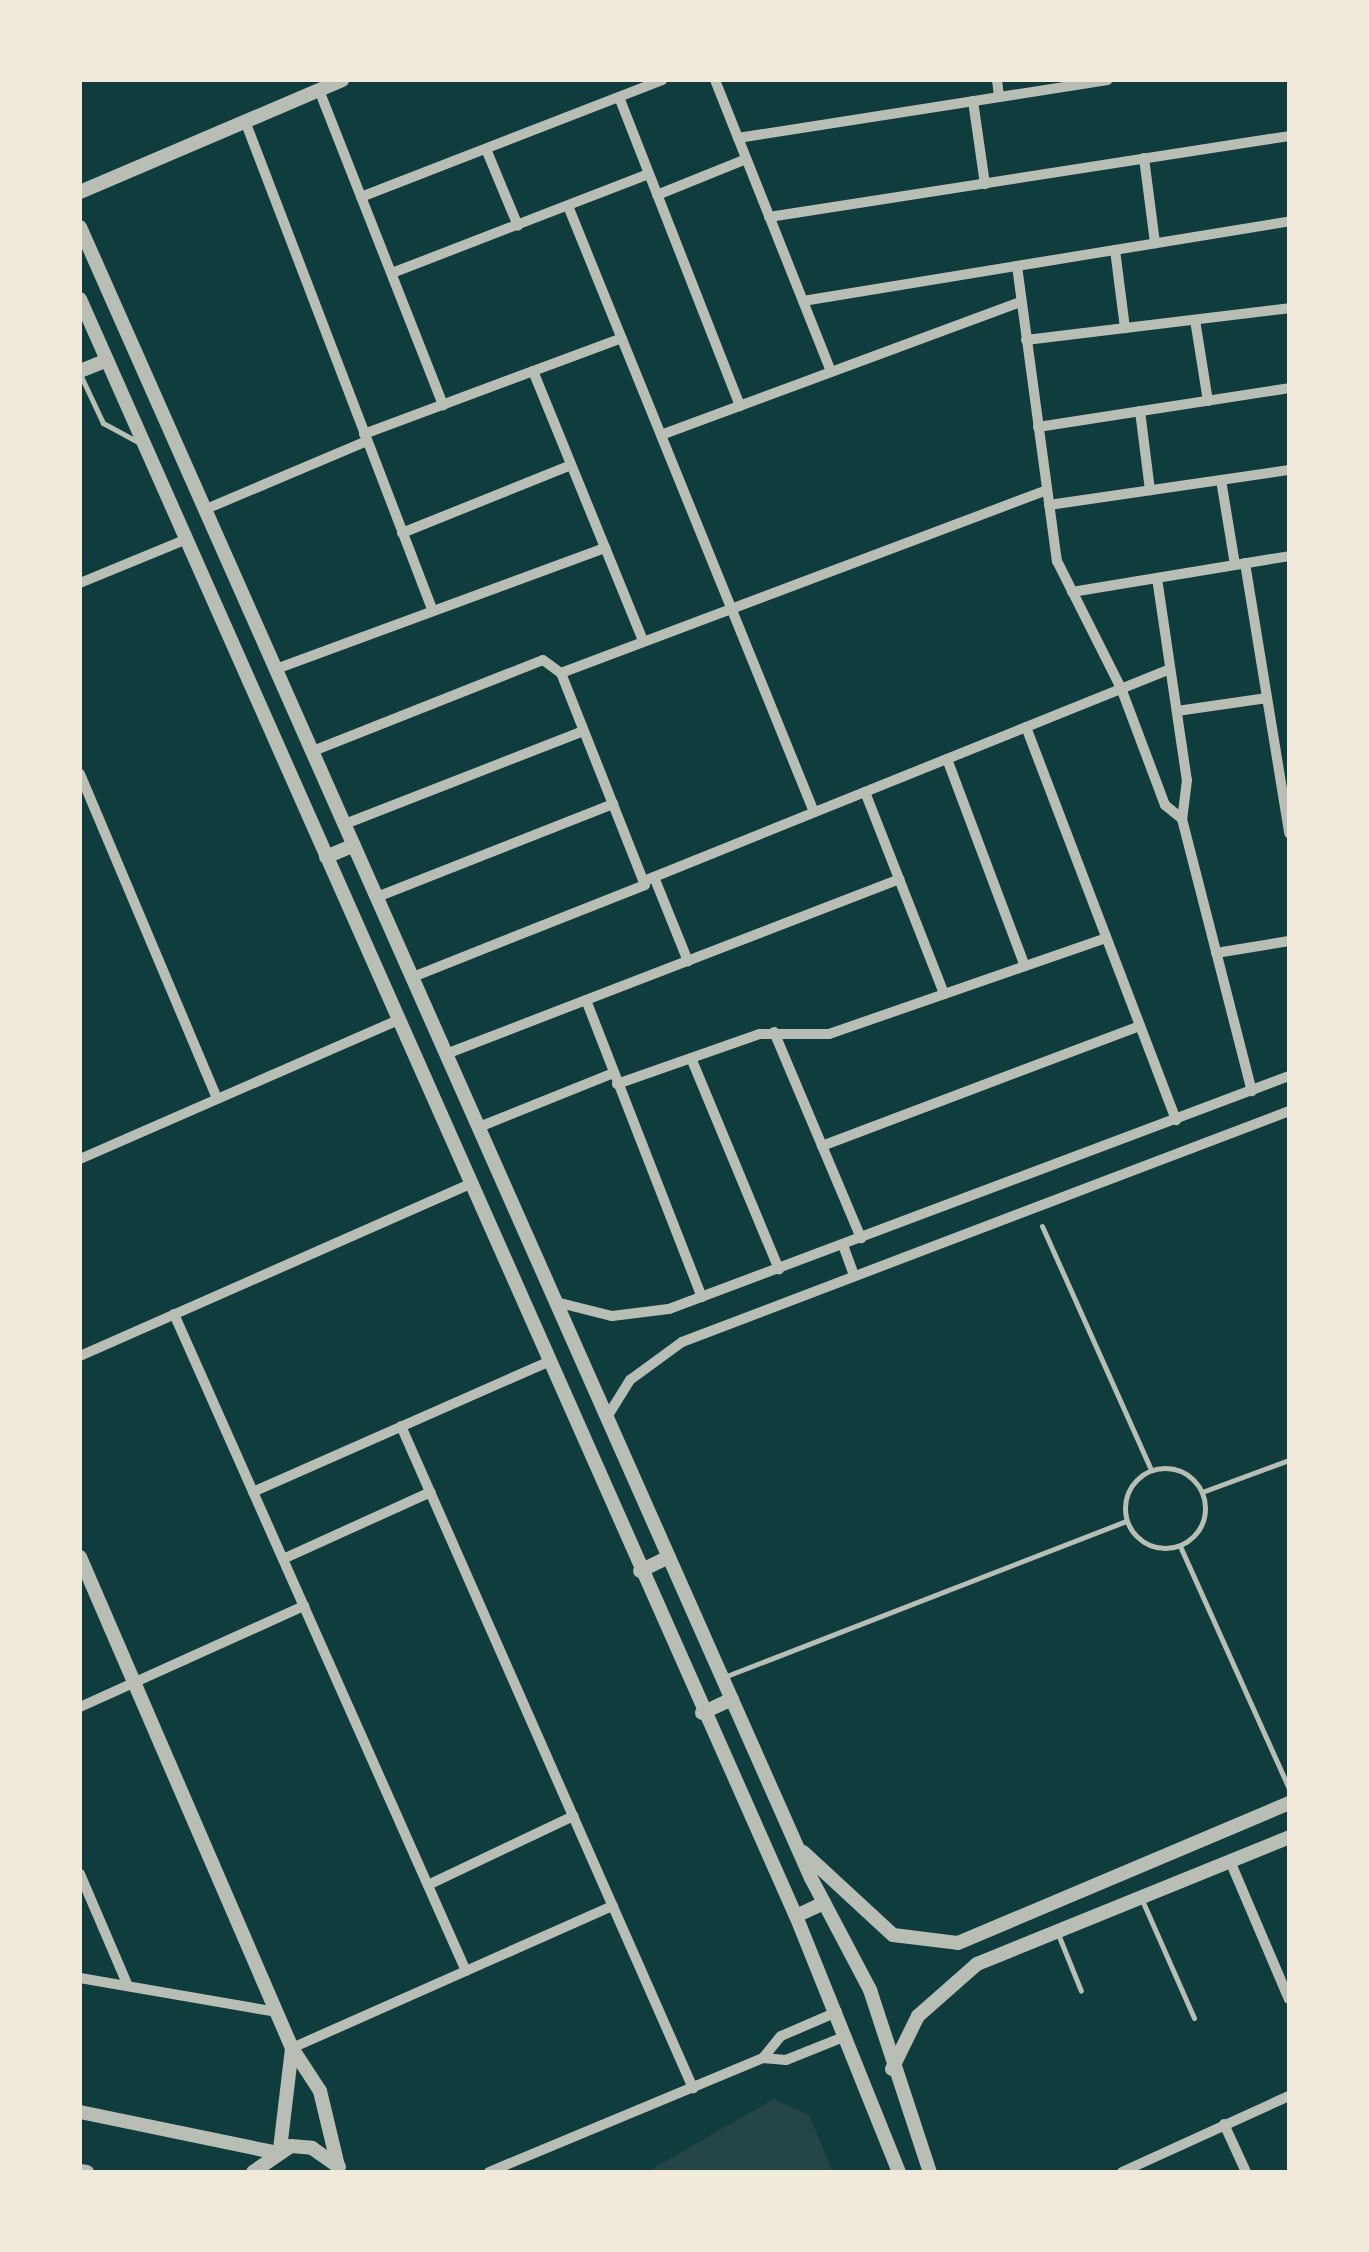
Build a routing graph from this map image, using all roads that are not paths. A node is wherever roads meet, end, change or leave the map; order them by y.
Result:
1 (342, 80) edge
2 (662, 80) edge
3 (715, 80) edge
4 (996, 80) edge
5 (1107, 80) edge
6 (1093, 81) edge
7 (319, 90) junction
8 (619, 97) junction
9 (999, 97) junction
10 (974, 101) junction
11 (245, 121) junction
12 (1289, 136) edge
13 (738, 138) junction
14 (486, 149) junction
15 (1144, 158) junction
16 (746, 159) junction
17 (649, 174) junction
18 (985, 184) junction
19 (80, 192) edge
20 (657, 195) junction
21 (361, 197) junction
22 (568, 206) junction
23 (769, 218) junction
24 (1289, 221) edge
25 (518, 226) junction
26 (80, 227) edge
27 (1155, 243) junction
28 (1114, 250) junction
29 (1018, 266) junction
30 (392, 273) junction
31 (80, 299) edge
32 (802, 301) junction
33 (1021, 302) junction
34 (1289, 308) edge
35 (1195, 320) junction
36 (1125, 328) junction
37 (622, 338) junction
38 (1026, 340) junction
39 (135, 350) junction
40 (109, 363) junction
41 (533, 371) junction
42 (80, 372) edge
43 (831, 372) junction
44 (1289, 388) edge
45 (1208, 401) junction
46 (443, 404) junction
47 (160, 406) junction
48 (740, 406) junction
49 (1140, 411) junction
50 (134, 418) junction
51 (1038, 427) junction
52 (661, 435) junction
53 (366, 437) junction
54 (144, 443) junction
55 (571, 465) junction
56 (1289, 470) edge
57 (1221, 480) junction
58 (1047, 490) junction
59 (1150, 490) junction
60 (1049, 505) junction
61 (206, 509) junction
62 (402, 533) junction
63 (186, 539) junction
64 (605, 548) junction
65 (1289, 556) edge
66 (1240, 564) junction
67 (1156, 578) junction
68 (80, 583) edge
69 (1072, 592) junction
70 (731, 607) junction
71 (432, 609) junction
72 (642, 641) junction
73 (276, 669) junction
74 (1170, 669) junction
75 (561, 673) junction
76 (1122, 688) junction
77 (1267, 698) junction
78 (1176, 711) junction
79 (1026, 727) junction
80 (584, 731) junction
81 (313, 751) junction
82 (947, 759) junction
83 (80, 774) edge
84 (865, 792) junction
85 (613, 804) junction
86 (814, 812) junction
87 (1182, 818) junction
88 (1288, 818) edge
89 (345, 824) junction
90 (1289, 833) edge
91 (354, 844) junction
92 (326, 857) junction
93 (649, 878) junction
94 (899, 880) junction
95 (377, 897) junction
96 (1106, 938) junction
97 (1289, 941) edge
98 (1216, 953) junction
99 (688, 961) junction
100 (1025, 966) junction
101 (413, 978) junction
102 (944, 994) junction
103 (586, 1000) junction
104 (398, 1020) junction
105 (1140, 1026) junction
106 (774, 1032) junction
107 (446, 1054) junction
108 (691, 1058) junction
109 (1289, 1076) edge
110 (615, 1078) junction
111 (1252, 1090) junction
112 (217, 1098) junction
113 (1289, 1111) edge
114 (1176, 1120) junction
115 (479, 1127) junction
116 (822, 1146) junction
117 (80, 1159) edge
118 (470, 1184) junction
119 (1042, 1226) dead end
120 (861, 1238) junction
121 (842, 1245) junction
122 (778, 1268) junction
123 (854, 1276) junction
124 (702, 1297) junction
125 (556, 1302) junction
126 (174, 1314) junction
127 (80, 1356) edge
128 (548, 1362) junction
129 (607, 1418) junction
130 (402, 1426) junction
131 (1289, 1460) edge
132 (1151, 1470) junction
133 (252, 1492) junction
134 (430, 1492) junction
135 (1202, 1492) junction
136 (1126, 1521) junction
137 (1180, 1546) junction
138 (669, 1557) junction
139 (80, 1558) edge
140 (283, 1560) junction
141 (640, 1571) junction
142 (304, 1606) junction
143 (722, 1678) junction
144 (134, 1682) junction
145 (732, 1699) junction
146 (80, 1706) edge
147 (702, 1713) junction
148 (1289, 1788) edge
149 (1289, 1803) edge
150 (573, 1816) junction
151 (1289, 1837) edge
152 (799, 1849) junction
153 (1165, 1856) junction
154 (1230, 1861) junction
155 (80, 1874) edge
156 (1177, 1882) junction
157 (428, 1885) junction
158 (1141, 1897) junction
159 (824, 1903) junction
160 (613, 1906) junction
161 (796, 1916) junction
162 (1057, 1931) junction
163 (466, 1971) junction
164 (80, 1978) edge
165 (128, 1986) junction
166 (1081, 1991) dead end
167 (1289, 1999) edge
168 (276, 2012) junction
169 (836, 2012) junction
170 (1194, 2018) dead end
171 (846, 2036) junction
172 (292, 2048) junction
173 (763, 2058) junction
174 (892, 2070) junction
175 (693, 2088) junction
176 (1289, 2096) edge
177 (80, 2112) edge
178 (1224, 2124) junction
179 (277, 2150) junction
180 (340, 2169) edge
181 (253, 2172) edge
182 (489, 2172) edge
183 (898, 2172) edge
184 (930, 2172) edge
185 (1122, 2172) edge
186 (1246, 2172) edge

1 - 7 street
2 - 8 street
3 - 13 street
4 - 9 street
5 - 6 street
6 - 9 street
7 - 11 street
7 - 21 street
8 - 14 street
8 - 17 street
9 - 10 street
10 - 13 street
10 - 18 street
11 - 19 street
11 - 53 street
12 - 15 street
13 - 16 street
14 - 21 street
14 - 25 street
15 - 18 street
15 - 27 street
16 - 20 street
16 - 23 street
17 - 20 street
17 - 22 street
18 - 23 street
20 - 48 street
21 - 30 street
22 - 25 street
22 - 37 street
23 - 32 street
24 - 27 street
25 - 30 street
26 - 39 street
27 - 28 street
28 - 29 street
28 - 36 street
29 - 32 street
29 - 33 street
30 - 46 street
31 - 40 street
32 - 43 street
33 - 38 street
33 - 43 street
34 - 35 street
35 - 36 street
35 - 45 street
36 - 38 street
37 - 41 street
37 - 52 street
38 - 51 street
39 - 40 street
39 - 47 street
40 - 42 street
40 - 50 street
41 - 46 street
41 - 55 street
42 - 54 lane
43 - 48 street
44 - 45 street
45 - 49 street
46 - 53 street
47 - 50 street
47 - 61 street
48 - 52 street
49 - 51 street
49 - 59 street
50 - 54 street
51 - 58 street
52 - 70 street
53 - 61 street
53 - 62 street
54 - 63 street
55 - 62 street
55 - 64 street
56 - 57 street
57 - 59 street
57 - 66 street
58 - 60 street
58 - 70 street
59 - 60 street
60 - 69 street
61 - 73 street
62 - 71 street
63 - 68 street
63 - 92 street
64 - 71 street
64 - 72 street
65 - 66 street
66 - 67 street
66 - 77 street
67 - 69 street
67 - 74 street
69 - 76 street
70 - 72 street
70 - 86 street
71 - 73 street
72 - 75 street
73 - 81 street
74 - 76 street
74 - 78 street
75 - 80 street
75 - 81 street
76 - 79 street
76 - 87 street
77 - 78 street
77 - 88 street
78 - 87 street
79 - 82 street
79 - 96 street
80 - 85 street
80 - 89 street
81 - 89 street
82 - 84 street
82 - 100 street
83 - 112 street
84 - 86 street
84 - 94 street
85 - 93 street
85 - 95 street
86 - 93 street
87 - 98 street
88 - 90 street
89 - 91 street
91 - 92 street
91 - 95 street
92 - 104 street
93 - 99 street
93 - 101 street
94 - 99 street
94 - 102 street
95 - 101 street
96 - 100 street
96 - 105 street
97 - 98 street
98 - 111 street
99 - 103 street
100 - 102 street
101 - 107 street
102 - 106 street
103 - 107 street
103 - 110 street
104 - 112 street
104 - 118 street
105 - 114 street
105 - 116 street
106 - 108 street
106 - 116 street
107 - 115 street
108 - 110 street
108 - 122 street
109 - 111 street
110 - 115 street
110 - 124 street
111 - 114 street
112 - 117 street
113 - 123 street
114 - 120 street
115 - 125 street
116 - 120 street
118 - 126 street
118 - 128 street
119 - 132 lane
120 - 121 street
121 - 122 street
121 - 123 street
122 - 124 street
123 - 129 street
124 - 125 street
125 - 129 street
126 - 127 street
126 - 133 street
128 - 130 street
128 - 141 street
129 - 138 street
130 - 133 street
130 - 134 street
131 - 135 lane
132 - 135 lane
132 - 136 lane
133 - 140 street
134 - 140 street
134 - 150 street
135 - 137 lane
136 - 137 lane
136 - 143 lane
137 - 148 lane
138 - 141 street
138 - 143 street
139 - 144 street
140 - 142 street
141 - 147 street
142 - 144 street
142 - 157 street
143 - 145 street
144 - 146 street
144 - 168 street
145 - 147 street
145 - 152 street
147 - 161 street
149 - 153 street
150 - 157 street
150 - 160 street
151 - 154 street
152 - 153 street
152 - 159 street
153 - 156 street
154 - 156 street
154 - 167 street
155 - 165 street
156 - 158 street
157 - 163 street
158 - 162 street
158 - 170 lane
159 - 161 street
159 - 174 street
160 - 163 street
160 - 175 street
161 - 169 street
162 - 166 lane
162 - 174 street
163 - 172 street
164 - 165 street
165 - 168 street
168 - 172 street
169 - 171 street
169 - 173 street
171 - 173 street
171 - 183 street
172 - 179 street
172 - 180 street
173 - 175 street
174 - 184 street
175 - 182 street
176 - 178 street
177 - 179 street
178 - 185 street
178 - 186 street
179 - 180 street
179 - 181 street

